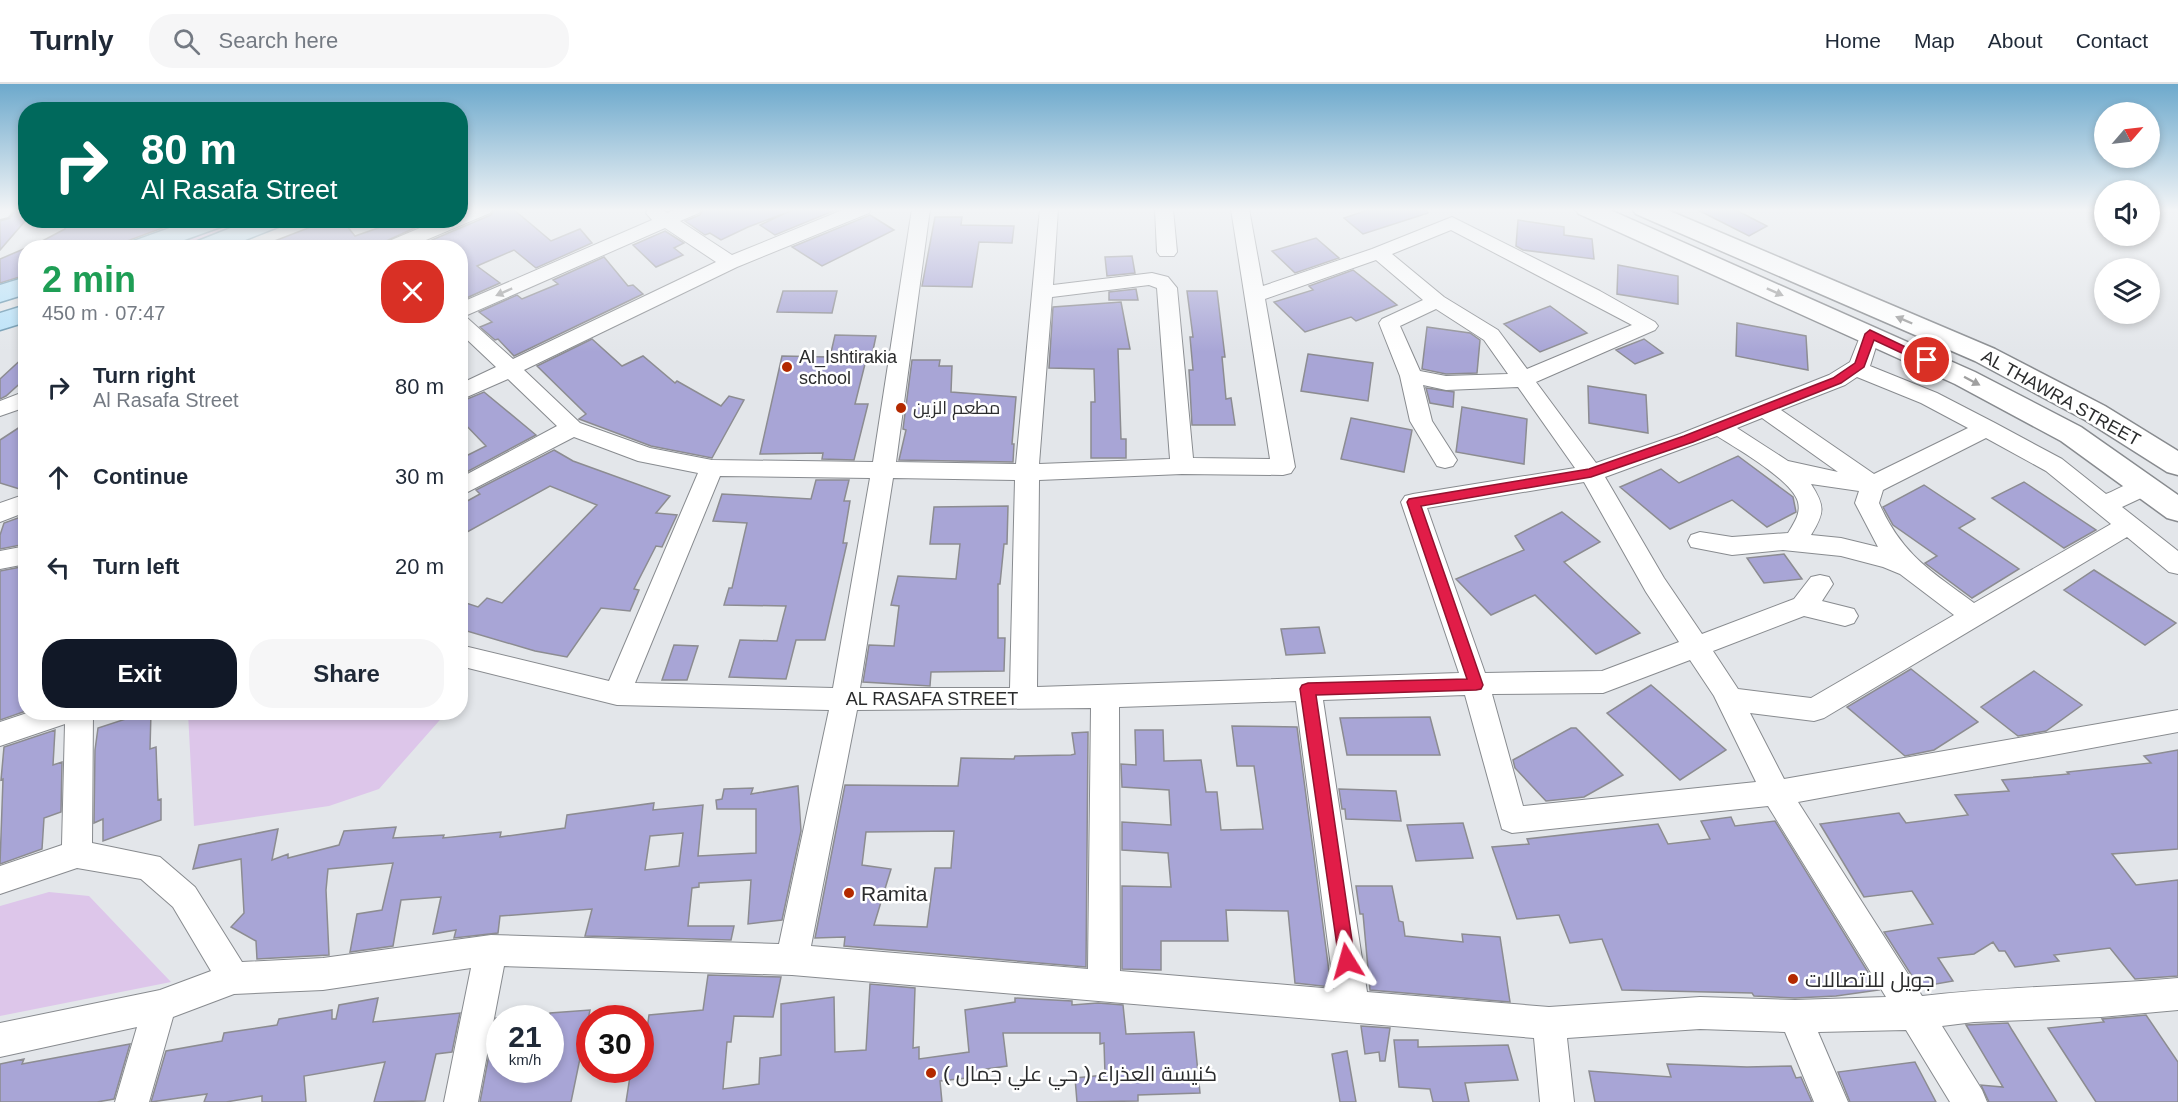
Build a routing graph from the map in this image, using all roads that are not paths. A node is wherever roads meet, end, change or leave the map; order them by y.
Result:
1 (585, 257) edge
2 (720, 257) edge
3 (746, 257) edge
4 (914, 257) edge
5 (1045, 257) edge
6 (1248, 257) edge
7 (1369, 257) edge
8 (1383, 257) edge
9 (1518, 257) edge
10 (1695, 257) edge
11 (1755, 257) edge
12 (730, 263) junction
13 (1042, 292) junction
14 (1254, 296) junction
15 (1437, 301) junction
16 (468, 308) edge
17 (18, 316) edge
18 (0, 322) edge
19 (468, 328) edge
20 (1870, 334) junction
21 (511, 368) junction
22 (1855, 368) junction
23 (1411, 376) junction
24 (1523, 380) junction
25 (468, 389) edge
26 (18, 401) edge
27 (0, 409) edge
28 (1764, 409) junction
29 (1719, 427) junction
30 (572, 428) junction
31 (1987, 428) junction
32 (1445, 460) dead end
33 (2178, 465) edge
34 (1182, 466) junction
35 (712, 468) junction
36 (1783, 468) junction
37 (883, 471) junction
38 (1028, 472) junction
39 (1591, 473) junction
40 (468, 484) edge
41 (1873, 485) junction
42 (2146, 486) junction
43 (18, 505) edge
44 (2104, 505) junction
45 (2178, 510) edge
46 (0, 513) edge
47 (2128, 525) junction
48 (1700, 542) dead end
49 (1794, 543) junction
50 (18, 557) edge
51 (0, 560) edge
52 (2178, 565) edge
53 (1908, 567) junction
54 (1820, 584) dead end
55 (1803, 606) junction
56 (1845, 616) dead end
57 (1973, 616) junction
58 (1695, 646) junction
59 (468, 657) edge
60 (1476, 685) junction
61 (1308, 689) junction
62 (617, 694) junction
63 (1105, 696) junction
64 (845, 699) junction
65 (1023, 699) junction
66 (1729, 699) junction
67 (42, 720) edge
68 (79, 720) edge
69 (2178, 721) edge
70 (0, 734) edge
71 (1776, 793) junction
72 (77, 854) junction
73 (0, 880) edge
74 (491, 950) junction
75 (792, 960) junction
76 (234, 978) junction
77 (1104, 986) junction
78 (2178, 994) edge
79 (160, 1006) junction
80 (1353, 1006) junction
81 (1916, 1013) junction
82 (1795, 1016) junction
83 (1549, 1023) junction
84 (0, 1040) edge
85 (132, 1102) edge
86 (460, 1102) edge
87 (1557, 1102) edge
88 (1831, 1102) edge
89 (1970, 1102) edge

1 -> 16 street
2 - 12 street
3 - 12 street
4 - 37 street
5 - 13 street
6 - 14 street
7 - 14 street
8 - 15 street
9 - 24 street
10 -> 20 main road, AL THAWRA STREET
33 -> 11 main road, AL THAWRA STREET
12 - 21 street
13 - 34 street
13 - 38 street
14 - 34 street
15 - 23 street
15 - 24 street
17 - 18 main road
19 - 21 street
20 - 22 street
20 -> 42 main road, AL THAWRA STREET
21 - 25 street
21 - 30 street
22 - 28 street
22 - 31 street
23 - 24 street
23 - 32 street
24 - 39 street
26 - 27 street
28 - 29 street
28 - 41 street
29 - 36 street
29 - 39 street
30 - 35 street
30 - 40 street
31 - 41 street
31 - 44 street
34 - 38 street
35 - 37 street
35 - 62 street
36 - 41 street
36 - 49 street
37 - 38 street
37 - 64 street
38 - 65 street
39 - 58 street
39 - 60 street
41 - 53 street
42 - 44 street
42 - 45 main road, AL THAWRA STREET
43 - 46 street
44 - 47 street
47 - 52 street
47 - 57 street
48 - 49 street
49 - 53 street
50 - 51 street
53 - 57 street
54 - 55 street
55 - 56 street
55 - 58 street, AL RASAFA STREET
57 - 66 street
58 - 60 street, AL RASAFA STREET
58 - 66 street
59 - 62 street, AL RASAFA STREET
60 - 61 street, AL RASAFA STREET
60 - 71 street
61 - 63 street, AL RASAFA STREET
61 - 80 street
62 - 64 street, AL RASAFA STREET
63 - 65 street, AL RASAFA STREET
63 - 77 street
64 - 65 street, AL RASAFA STREET
64 - 75 street
66 - 71 street
67 - 70 street
68 - 72 street
69 - 71 street
71 - 81 street
72 - 73 street
72 - 76 street
74 - 75 street
74 - 76 street
74 - 86 street
75 - 77 street
76 - 79 street
77 - 80 street
78 - 81 street
79 - 84 street
79 - 85 street
80 - 83 street
81 - 82 street
81 - 89 street
82 - 83 street
82 - 88 street
83 - 87 street

